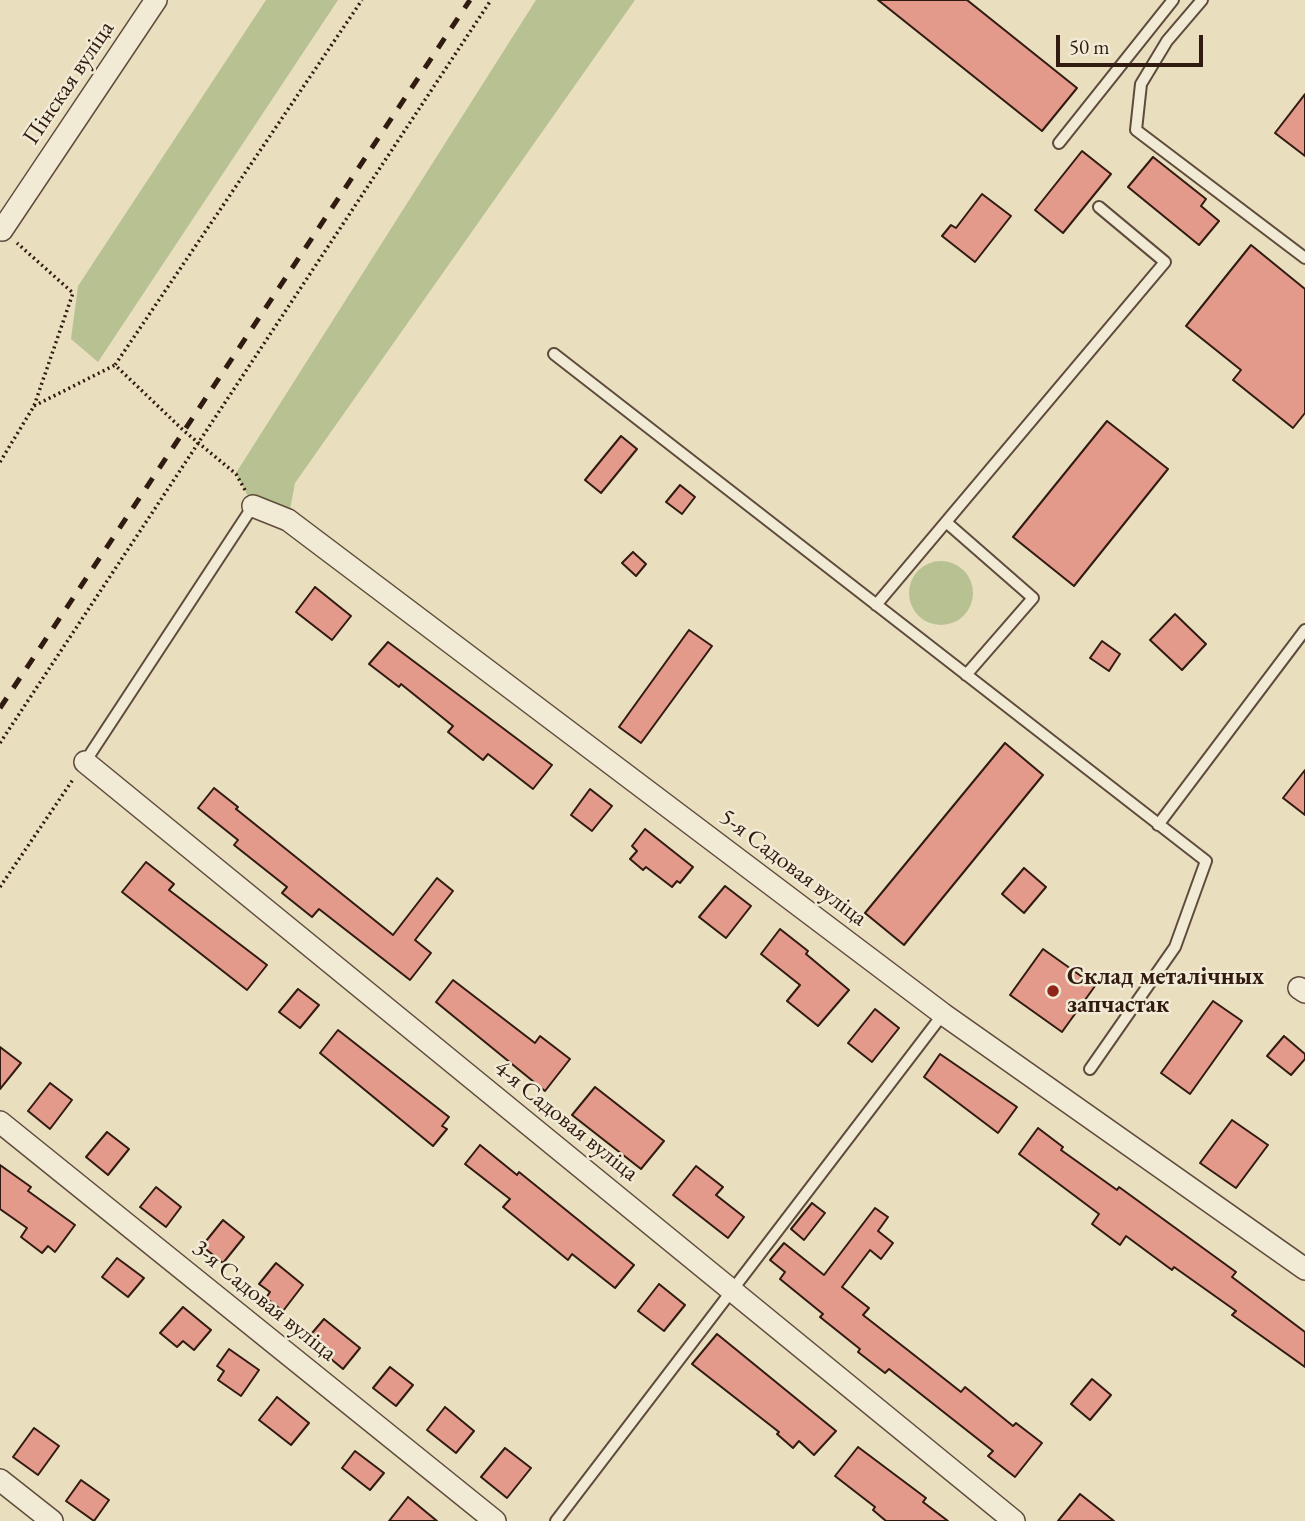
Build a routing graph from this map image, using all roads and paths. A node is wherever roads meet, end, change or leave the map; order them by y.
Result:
1 (156, 0) edge
2 (362, 0) edge
3 (491, 0) edge
4 (1173, 0) edge
5 (1202, 0) edge
6 (1059, 144) dead end
7 (1099, 207) dead end
8 (1, 229) edge
9 (1305, 258) edge
10 (554, 354) dead end
11 (115, 365) junction
12 (34, 406) junction
13 (199, 443) junction
14 (0, 461) edge
15 (253, 506) junction
16 (946, 522) junction
17 (876, 605) junction
18 (1305, 630) edge
19 (966, 675) junction
20 (0, 743) edge
21 (85, 762) junction
22 (1158, 825) junction
23 (0, 887) edge
24 (943, 1014) junction
25 (1090, 1069) dead end
26 (0, 1122) edge
27 (1305, 1269) edge
28 (732, 1291) junction
29 (0, 1480) edge
30 (52, 1521) edge
31 (495, 1521) edge
32 (555, 1521) edge
33 (1014, 1521) edge

1 - 8 street, Пінская вуліца
2 - 11 path
3 - 13 path
4 - 6 lane
5 - 9 lane
7 - 16 lane
8 - 12 path
10 - 17 lane
11 - 12 path
11 - 13 path
12 - 14 path
13 - 15 path
13 - 20 path
15 - 21 lane
15 - 24 street, 5-я Садовая вуліца
16 - 17 lane
16 - 19 lane
17 - 19 lane
18 - 22 lane
19 - 22 lane
21 - 23 path
21 - 28 street, 4-я Садовая вуліца
22 - 25 lane
24 - 27 street, 5-я Садовая вуліца
24 - 28 lane
26 - 31 street, 3-я Садовая вуліца
28 - 32 lane
28 - 33 street, 4-я Садовая вуліца
29 - 30 street

